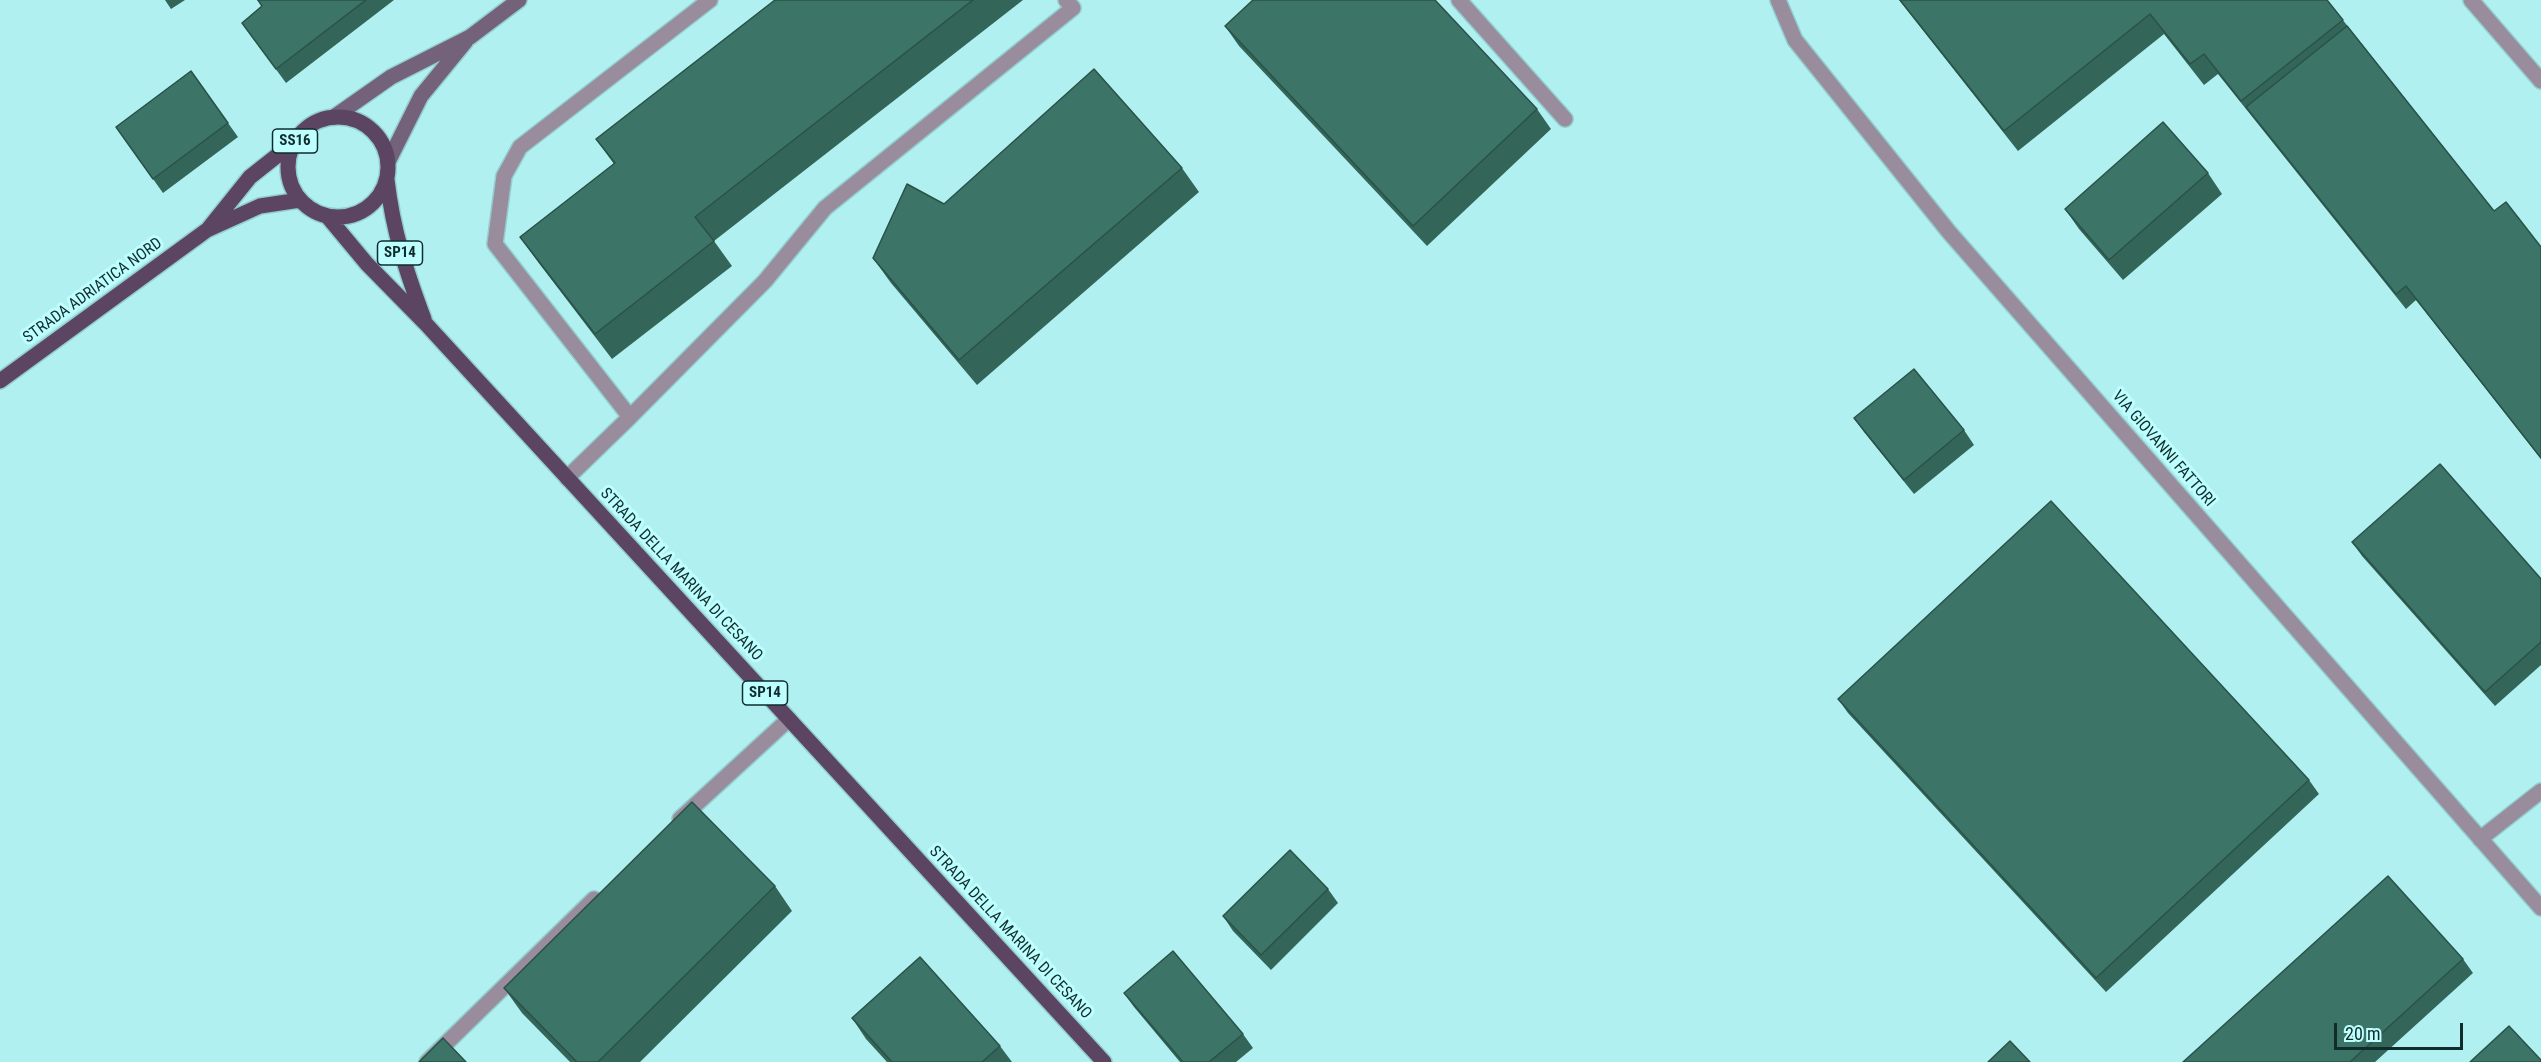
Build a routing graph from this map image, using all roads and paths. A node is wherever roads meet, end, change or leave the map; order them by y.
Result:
1 (519, 0) edge
2 (710, 0) edge
3 (1066, 0) edge
4 (1459, 0) edge
5 (1778, 0) edge
6 (2471, 0) edge
7 (470, 36) junction
8 (2541, 81) edge
9 (334, 117) junction
10 (1565, 118) dead end
11 (296, 141) junction
12 (388, 170) junction
13 (300, 200) junction
14 (327, 216) junction
15 (207, 230) junction
16 (426, 324) junction
17 (0, 381) edge
18 (630, 417) junction
19 (567, 478) junction
20 (789, 719) junction
21 (2541, 791) edge
22 (670, 829) edge
23 (2480, 839) junction
24 (602, 892) edge
25 (2541, 908) edge
26 (427, 1062) edge
27 (1104, 1062) edge

1 - 7 main road, STRADA ADRIATICA NORD / SS16
2 - 18 street
3 - 18 street
4 - 10 street
5 - 23 street, VIA GIOVANNI FATTORI
6 - 8 street
7 - 9 main road, STRADA ADRIATICA NORD / SS16
7 - 12 main road, STRADA ADRIATICA NORD / SS16
9 - 11 main road, STRADA ADRIATICA NORD / SS16
9 - 12 main road, SS16
11 - 13 main road, SS16
11 - 15 main road, STRADA ADRIATICA NORD / SS16
12 - 14 main road, STRADA ADRIATICA NORD / SS16
12 - 16 main road, STRADA DELLA MARINA DI CESANO / SP14
13 - 14 main road
13 - 15 main road, STRADA ADRIATICA NORD / SS16
14 - 16 main road, STRADA DELLA MARINA DI CESANO / SP14
15 - 17 main road, STRADA ADRIATICA NORD / SS16
16 - 19 main road, STRADA DELLA MARINA DI CESANO / SP14
18 - 19 street
19 - 20 main road, STRADA DELLA MARINA DI CESANO / SP14
20 - 22 street
20 - 27 main road, STRADA DELLA MARINA DI CESANO / SP14
21 - 23 street
23 - 25 street, VIA GIOVANNI FATTORI
24 - 26 street

